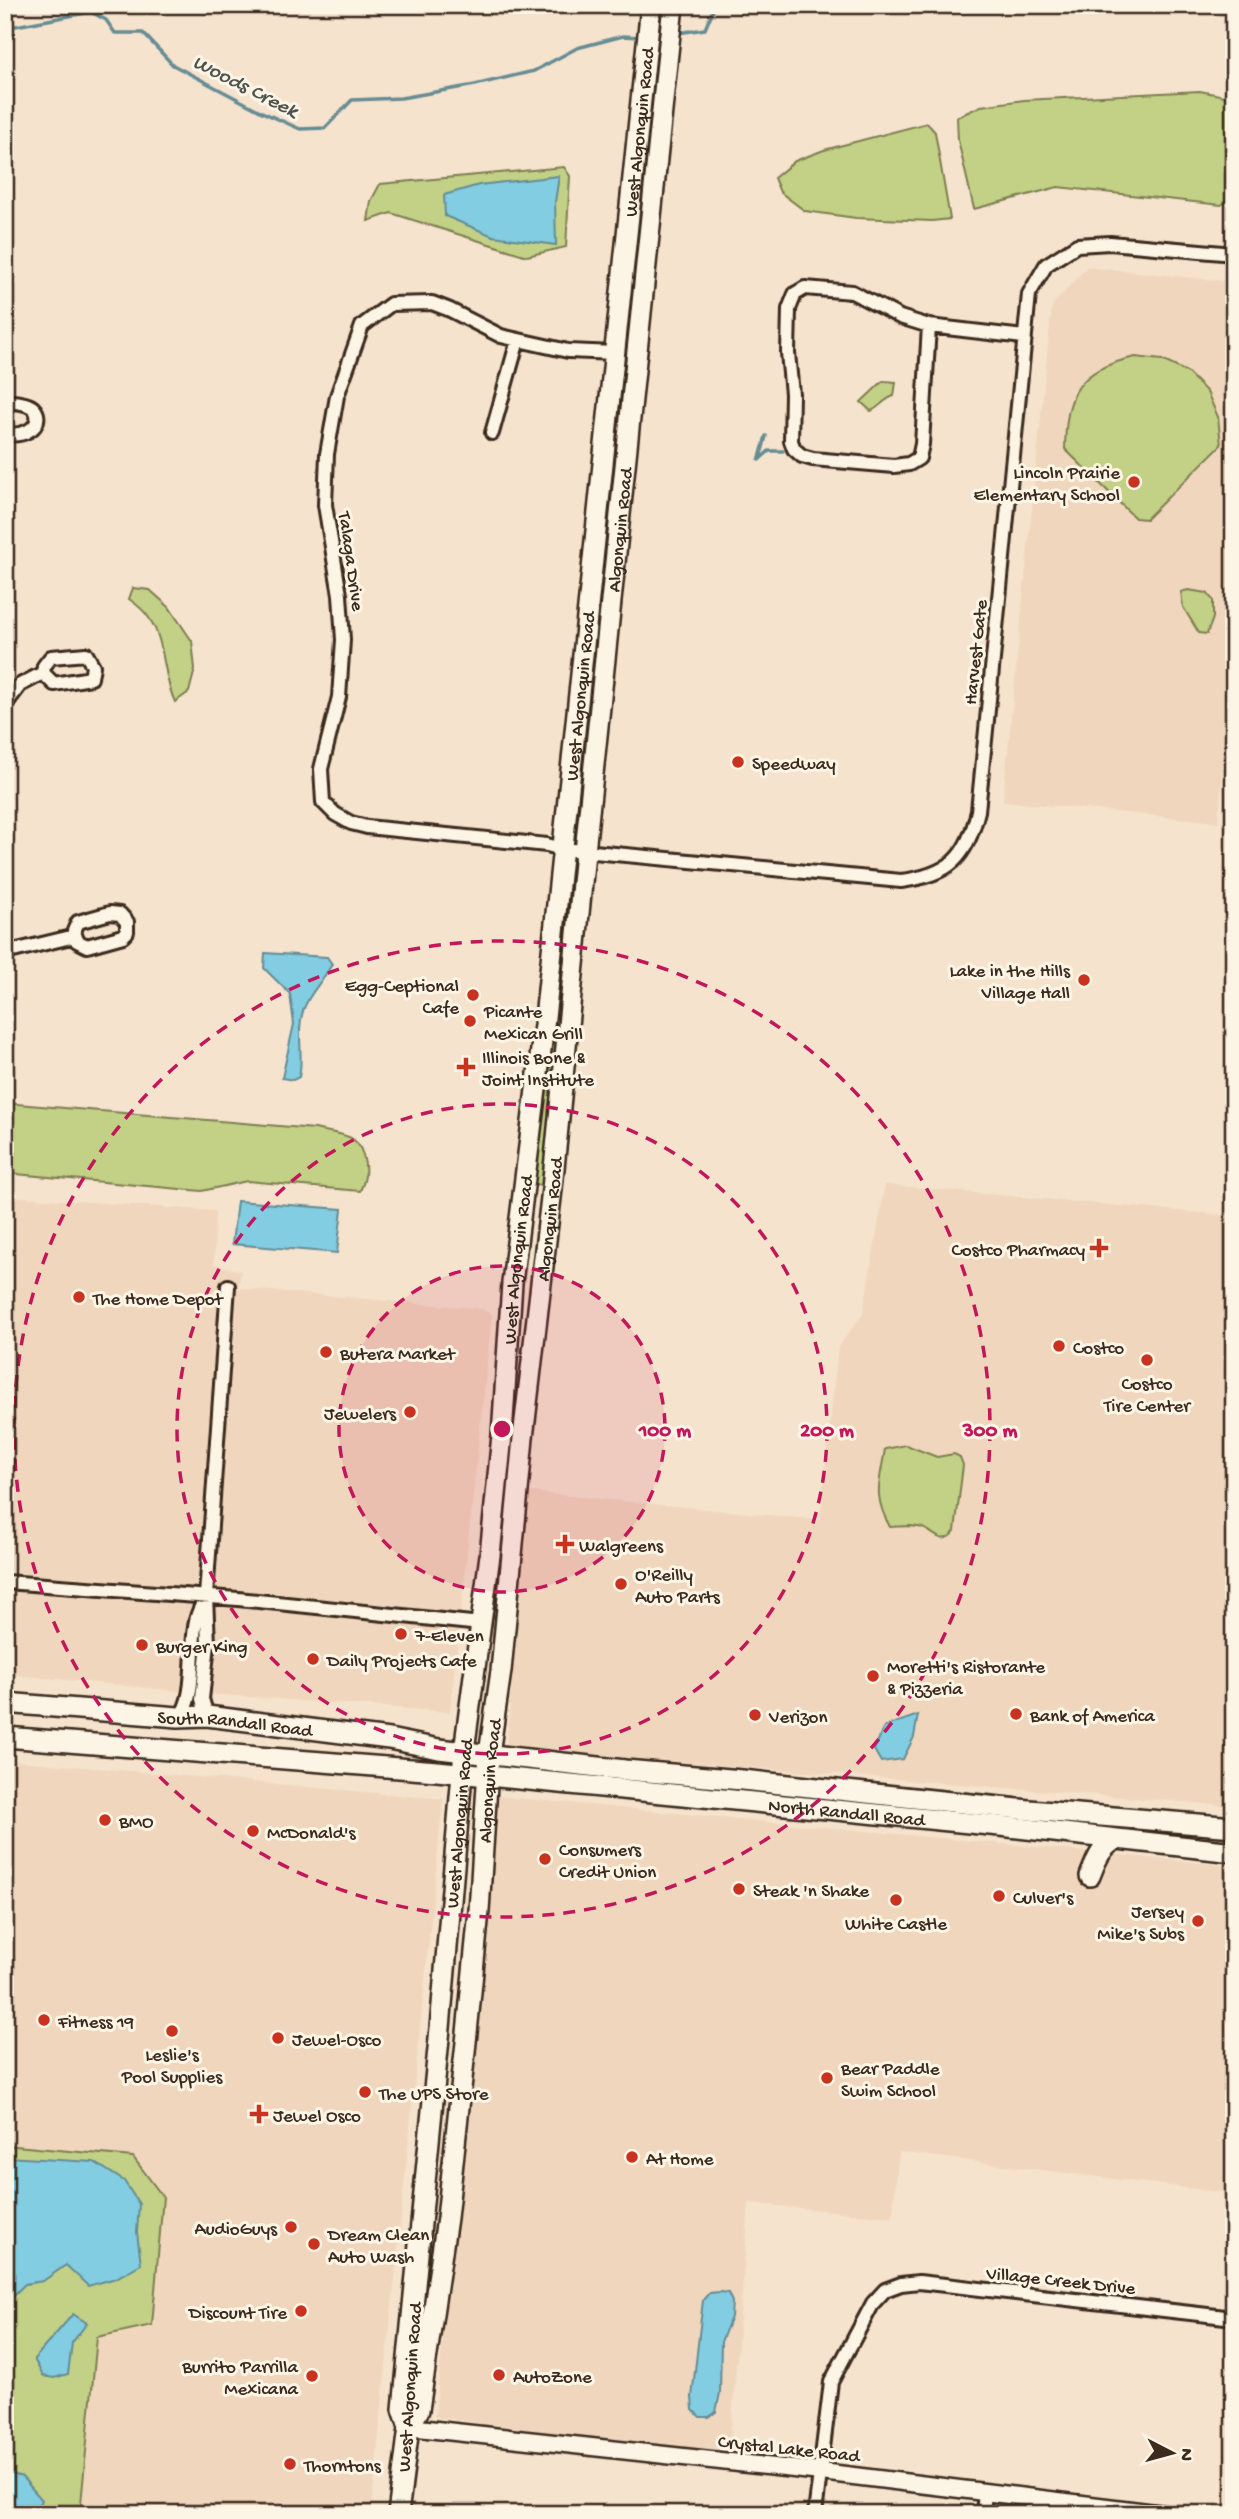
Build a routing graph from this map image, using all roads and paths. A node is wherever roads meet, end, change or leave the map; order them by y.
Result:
1 (651, 5) edge
2 (673, 5) edge
3 (1234, 254) edge
4 (929, 326) junction
5 (1024, 337) junction
6 (518, 340) junction
7 (615, 353) junction
8 (5, 401) edge
9 (492, 432) dead end
10 (5, 434) edge
11 (43, 673) dead end
12 (5, 705) edge
13 (562, 849) junction
14 (585, 851) junction
15 (75, 936) dead end
16 (5, 953) edge
17 (229, 1286) dead end
18 (5, 1582) edge
19 (206, 1597) junction
20 (481, 1624) junction
21 (5, 1703) edge
22 (177, 1717) junction
23 (207, 1717) junction
24 (5, 1737) edge
25 (464, 1751) junction
26 (489, 1754) junction
27 (461, 1773) junction
28 (488, 1776) junction
29 (1234, 1827) edge
30 (1115, 1840) junction
31 (1234, 1852) edge
32 (1090, 1876) dead end
33 (450, 1913) junction
34 (440, 2028) junction
35 (467, 2033) junction
36 (451, 2179) junction
37 (1234, 2318) edge
38 (409, 2427) junction
39 (821, 2472) junction
40 (985, 2492) junction
41 (1156, 2513) edge
42 (398, 2514) edge
43 (815, 2514) edge
44 (983, 2514) edge

1 - 7 main road, West Algonquin Road
2 - 14 main road, Algonquin Road
3 - 5 street, Harvest Gate
4 - 4 street
4 - 5 street
5 - 14 street, Harvest Gate
6 - 7 street, Talaga Drive
6 - 9 street
6 - 13 street, Talaga Drive
7 - 13 main road, West Algonquin Road
8 - 10 street
11 - 12 street
13 - 14 street, Talaga Drive
13 - 20 main road, West Algonquin Road
14 - 26 main road, Algonquin Road
15 - 16 street
17 - 19 street
18 - 19 street
19 - 20 street
19 - 22 street
19 - 23 street
20 - 25 main road, West Algonquin Road
21 - 22 main road, South Randall Road
22 - 23 main road, South Randall Road
23 - 25 main road, South Randall Road
24 - 27 main road, South Randall Road
25 - 26 main road, North Randall Road
25 - 27 main road, West Algonquin Road
26 - 28 main road, Algonquin Road
26 - 29 main road, North Randall Road
27 - 28 main road, North Randall Road
27 - 33 main road, West Algonquin Road
28 - 30 main road, North Randall Road
28 - 35 main road, Algonquin Road
30 - 31 main road, North Randall Road
30 - 32 main road
33 - 34 main road, West Algonquin Road
33 - 35 main road
34 - 36 main road
34 - 38 main road, West Algonquin Road
35 - 36 main road, Algonquin Road
36 - 38 main road, Algonquin Road
37 - 39 street, Village Creek Drive
38 - 39 street, Crystal Lake Road
38 - 42 main road, West Algonquin Road
39 - 40 street, Crystal Lake Road
39 - 43 street
40 - 41 street, Crystal Lake Road
40 - 44 street

